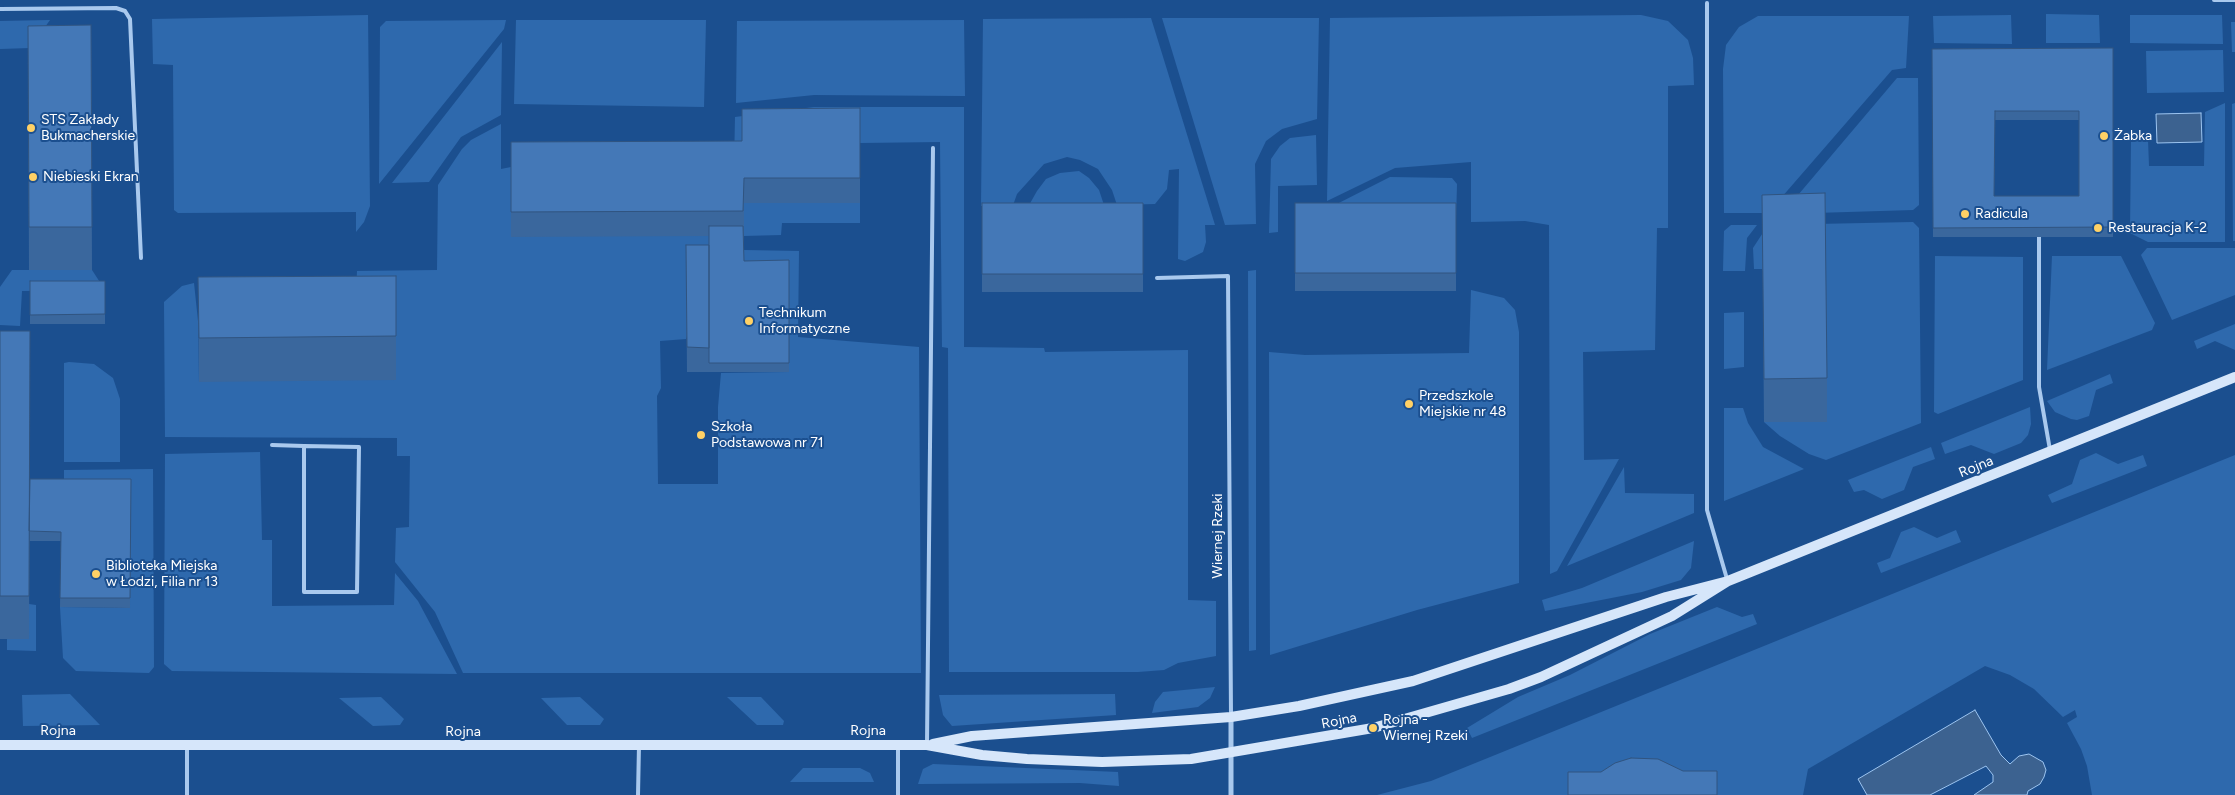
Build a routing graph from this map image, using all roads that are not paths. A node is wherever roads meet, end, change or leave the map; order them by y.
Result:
1 (2214, 0) edge
2 (2235, 0) edge
3 (1707, 3) dead end
4 (0, 10) edge
5 (933, 148) dead end
6 (2038, 237) edge
7 (141, 258) dead end
8 (1156, 278) dead end
9 (2235, 377) edge
10 (272, 446) dead end
11 (304, 446) junction
12 (2050, 452) junction
13 (1728, 581) junction
14 (1231, 717) junction
15 (0, 745) edge
16 (187, 745) junction
17 (898, 745) junction
18 (927, 745) junction
19 (638, 746) junction
20 (1231, 754) junction
21 (186, 795) edge
22 (638, 795) edge
23 (898, 795) edge
24 (1231, 795) edge

1 - 2 lane
3 - 13 lane
4 - 7 lane
5 - 18 lane
6 - 12 lane
8 - 14 lane, Wiernej Rzeki
9 - 12 street, Rojna
10 - 11 lane
11 - 11 lane
12 - 13 street, Rojna
13 - 14 street, Rojna
13 - 20 street, Rojna
14 - 18 street, Rojna
14 - 20 street, Wiernej Rzeki
15 - 16 street, Rojna
16 - 19 street, Rojna
16 - 21 lane
17 - 18 street, Rojna
17 - 19 street, Rojna
17 - 23 lane
18 - 20 street, Rojna
19 - 22 lane
20 - 24 street, Wiernej Rzeki

